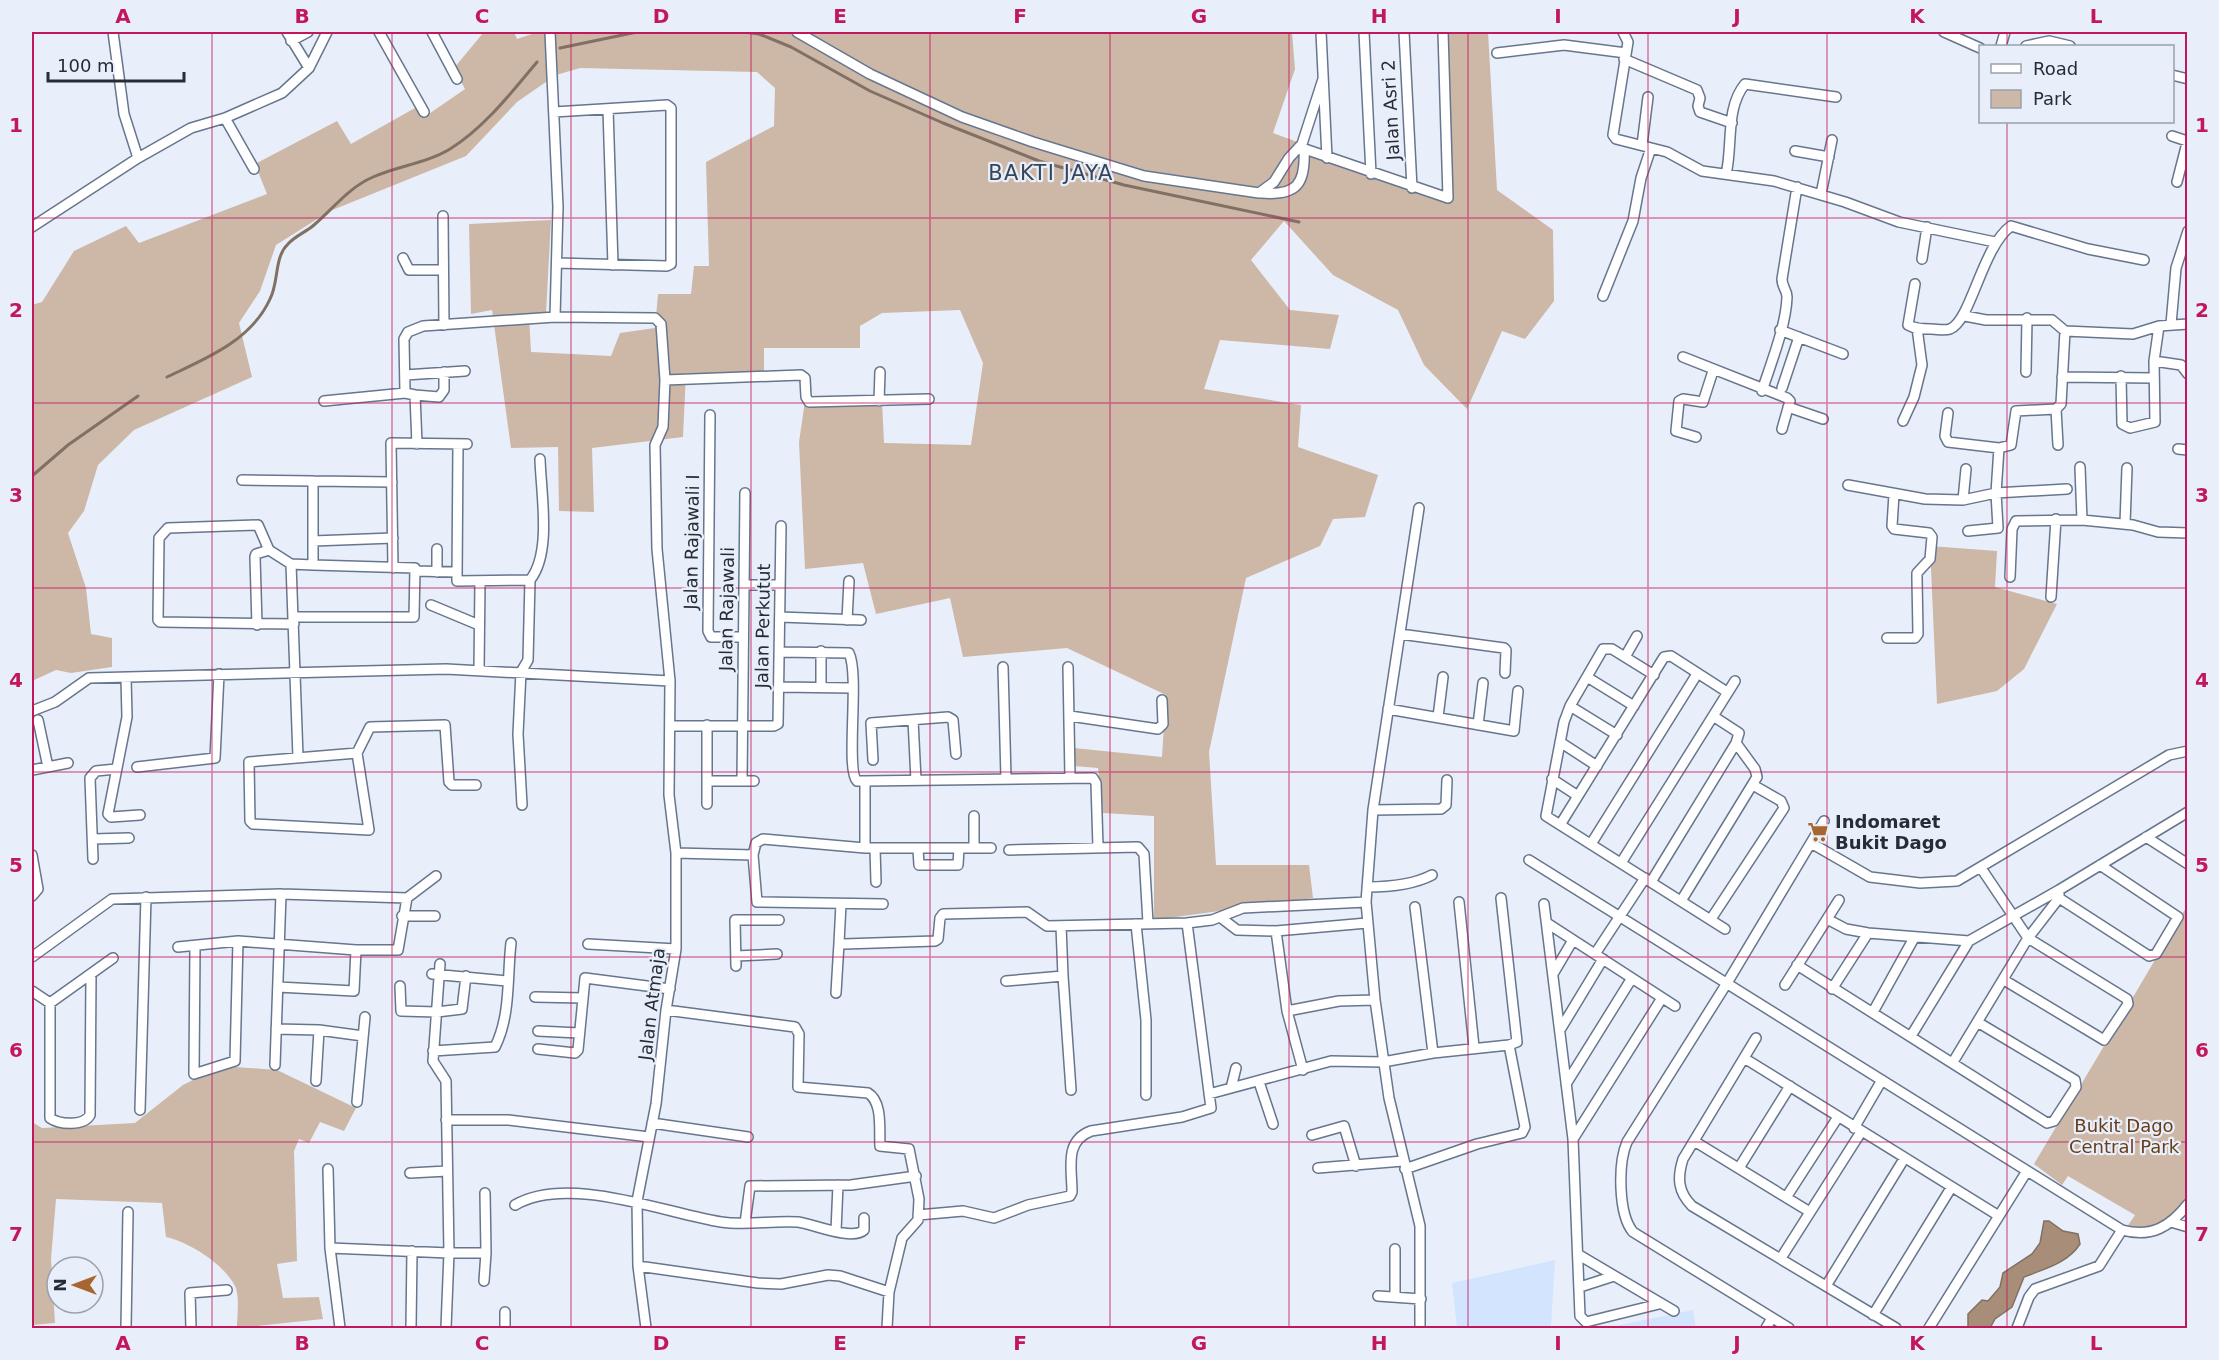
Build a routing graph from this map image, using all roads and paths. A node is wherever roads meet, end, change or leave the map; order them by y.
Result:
1 (113, 32) edge
2 (308, 32) edge
3 (327, 32) edge
4 (379, 32) edge
5 (432, 32) edge
6 (550, 32) edge
7 (797, 32) edge
8 (1321, 32) edge
9 (1364, 32) edge
10 (1404, 32) edge
11 (1443, 32) edge
12 (1623, 32) edge
13 (1944, 32) edge
14 (1957, 35) edge
15 (289, 36) edge
16 (2050, 36) edge
17 (2028, 45) edge
18 (2068, 45) edge
19 (1979, 47) edge
20 (1497, 53) dead end
21 (1625, 56) junction
22 (309, 68) junction
23 (457, 79) dead end
24 (1323, 79) junction
25 (1648, 97) dead end
26 (1836, 97) dead end
27 (608, 109) junction
28 (424, 112) dead end
29 (554, 112) junction
30 (225, 118) junction
31 (1732, 123) junction
32 (2172, 136) dead end
33 (1832, 140) dead end
34 (2187, 144) edge
35 (1647, 146) junction
36 (1302, 148) junction
37 (1795, 151) dead end
38 (1828, 157) junction
39 (138, 158) junction
40 (1327, 158) junction
41 (254, 169) dead end
42 (1371, 174) junction
43 (1726, 174) junction
44 (2177, 182) dead end
45 (1797, 187) junction
46 (1412, 188) junction
47 (1259, 193) junction
48 (1821, 194) junction
49 (443, 216) dead end
50 (32, 227) edge
51 (1926, 227) junction
52 (2187, 231) edge
53 (1995, 242) junction
54 (403, 258) dead end
55 (1922, 259) dead end
56 (2144, 260) dead end
57 (557, 263) junction
58 (613, 265) junction
59 (442, 270) junction
60 (1915, 284) dead end
61 (1603, 296) dead end
62 (1965, 316) junction
63 (555, 317) junction
64 (2028, 318) junction
65 (2170, 324) junction
66 (2187, 324) edge
67 (444, 325) junction
68 (2158, 326) junction
69 (1917, 328) junction
70 (1780, 330) junction
71 (2065, 331) junction
72 (1799, 338) junction
73 (1843, 354) dead end
74 (1683, 357) dead end
75 (2154, 361) junction
76 (465, 370) dead end
77 (1713, 371) junction
78 (444, 372) junction
79 (880, 372) dead end
80 (2026, 372) dead end
81 (2187, 374) edge
82 (405, 375) junction
83 (2121, 376) junction
84 (2062, 377) junction
85 (2153, 378) junction
86 (665, 380) junction
87 (1782, 388) dead end
88 (1762, 391) junction
89 (410, 394) junction
90 (929, 399) dead end
91 (324, 401) dead end
92 (879, 401) junction
93 (1788, 407) junction
94 (2056, 409) junction
95 (1948, 412) dead end
96 (710, 415) dead end
97 (1823, 418) dead end
98 (1903, 421) dead end
99 (1782, 429) dead end
100 (1696, 437) dead end
101 (417, 444) junction
102 (2058, 445) dead end
103 (1999, 448) junction
104 (540, 459) dead end
105 (2080, 467) dead end
106 (2127, 468) dead end
107 (1966, 469) dead end
108 (242, 480) dead end
109 (313, 481) junction
110 (392, 482) junction
111 (1848, 485) dead end
112 (2067, 489) dead end
113 (745, 493) dead end
114 (1996, 493) junction
115 (1894, 494) junction
116 (1963, 500) junction
117 (1419, 508) dead end
118 (2056, 519) junction
119 (2082, 520) junction
120 (2125, 524) junction
121 (781, 526) dead end
122 (1968, 531) dead end
123 (2187, 533) edge
124 (393, 538) junction
125 (313, 541) junction
126 (437, 549) dead end
127 (269, 550) junction
128 (291, 564) junction
129 (313, 565) junction
130 (393, 568) junction
131 (415, 571) junction
132 (437, 572) junction
133 (457, 572) junction
134 (2010, 577) dead end
135 (530, 580) junction
136 (849, 581) dead end
137 (480, 582) junction
138 (744, 585) junction
139 (780, 585) junction
140 (2051, 597) dead end
141 (431, 605) dead end
142 (780, 617) junction
143 (294, 620) junction
144 (848, 620) junction
145 (861, 620) dead end
146 (257, 625) junction
147 (479, 625) junction
148 (1400, 634) junction
149 (1637, 636) dead end
150 (743, 637) junction
151 (1887, 638) dead end
152 (821, 651) junction
153 (779, 652) junction
154 (1625, 657) junction
155 (1003, 667) dead end
156 (1068, 667) dead end
157 (478, 670) junction
158 (295, 671) junction
159 (521, 672) junction
160 (1505, 673) dead end
161 (219, 674) junction
162 (1697, 674) junction
163 (1654, 675) junction
164 (1443, 677) dead end
165 (1587, 677) junction
166 (126, 678) junction
167 (670, 681) junction
168 (1735, 681) dead end
169 (1483, 683) dead end
170 (779, 687) junction
171 (821, 687) junction
172 (852, 688) junction
173 (1518, 691) dead end
174 (1727, 692) junction
175 (1162, 700) dead end
176 (1570, 706) junction
177 (1634, 706) junction
178 (1388, 709) junction
179 (32, 711) edge
180 (1070, 716) junction
181 (1713, 716) junction
182 (1438, 717) junction
183 (38, 720) dead end
184 (913, 720) junction
185 (707, 725) junction
186 (742, 725) junction
187 (1478, 725) junction
188 (670, 726) junction
189 (1617, 735) junction
190 (42, 739) junction
191 (32, 742) edge
192 (1560, 742) junction
193 (1736, 743) junction
194 (2187, 751) edge
195 (357, 753) junction
196 (956, 754) dead end
197 (298, 757) junction
198 (873, 760) dead end
199 (68, 763) dead end
200 (1597, 766) junction
201 (48, 767) junction
202 (137, 767) dead end
203 (32, 770) edge
204 (116, 770) junction
205 (1070, 777) junction
206 (1006, 778) junction
207 (1552, 779) junction
208 (916, 780) junction
209 (1447, 780) dead end
210 (707, 781) junction
211 (742, 781) junction
212 (754, 781) dead end
213 (865, 781) junction
214 (476, 785) dead end
215 (1753, 785) junction
216 (1578, 796) junction
217 (707, 804) dead end
218 (522, 805) dead end
219 (1373, 810) junction
220 (2187, 812) edge
221 (140, 815) dead end
222 (974, 816) dead end
223 (1824, 821) dead end
224 (1560, 825) junction
225 (2146, 837) junction
226 (129, 838) dead end
227 (93, 839) junction
228 (1811, 843) junction
229 (1591, 844) junction
230 (1098, 847) junction
231 (865, 848) junction
232 (959, 848) junction
233 (974, 848) junction
234 (991, 848) dead end
235 (875, 849) junction
236 (918, 849) junction
237 (1009, 850) dead end
238 (676, 853) junction
239 (32, 855) edge
240 (753, 855) junction
241 (93, 860) dead end
242 (1529, 860) dead end
243 (1621, 863) junction
244 (2187, 864) edge
245 (2100, 865) junction
246 (1981, 868) junction
247 (1432, 874) dead end
248 (436, 876) dead end
249 (1648, 880) junction
250 (876, 882) dead end
251 (1367, 887) junction
252 (281, 894) junction
253 (2059, 894) junction
254 (32, 896) edge
255 (146, 897) junction
256 (408, 898) junction
257 (1501, 898) dead end
258 (1839, 900) dead end
259 (1681, 901) junction
260 (757, 902) junction
261 (1366, 902) junction
262 (1459, 902) dead end
263 (842, 904) junction
264 (883, 904) dead end
265 (1544, 904) dead end
266 (1415, 907) dead end
267 (402, 916) junction
268 (435, 916) dead end
269 (1620, 916) junction
270 (1220, 917) junction
271 (2013, 917) junction
272 (1827, 919) junction
273 (757, 920) junction
274 (778, 920) dead end
275 (1711, 920) junction
276 (1148, 923) junction
277 (1186, 923) junction
278 (1367, 923) junction
279 (1547, 923) junction
280 (1136, 924) junction
281 (1061, 926) junction
282 (1725, 928) dead end
283 (1276, 931) junction
284 (1868, 933) junction
285 (1914, 938) junction
286 (2028, 938) junction
287 (1573, 940) junction
288 (238, 941) junction
289 (1969, 941) junction
290 (280, 943) junction
291 (511, 943) dead end
292 (839, 943) junction
293 (588, 944) dead end
294 (195, 946) junction
295 (178, 947) dead end
296 (676, 949) junction
297 (356, 950) junction
298 (777, 954) dead end
299 (736, 956) junction
300 (32, 957) edge
301 (1599, 957) junction
302 (113, 958) dead end
303 (440, 964) dead end
304 (736, 966) dead end
305 (1797, 966) junction
306 (91, 974) junction
307 (1553, 974) junction
308 (436, 975) junction
309 (466, 976) junction
310 (1063, 976) junction
311 (1632, 978) junction
312 (2004, 980) junction
313 (507, 981) junction
314 (1006, 981) dead end
315 (1727, 983) junction
316 (1785, 985) dead end
317 (400, 986) dead end
318 (278, 987) junction
319 (670, 989) junction
320 (1832, 989) junction
321 (32, 991) edge
322 (836, 993) dead end
323 (535, 997) dead end
324 (583, 998) junction
325 (1662, 998) junction
326 (1375, 1000) junction
327 (50, 1003) junction
328 (1675, 1006) dead end
329 (666, 1010) junction
330 (1287, 1011) junction
331 (437, 1012) junction
332 (1873, 1012) junction
333 (365, 1017) dead end
334 (1979, 1023) junction
335 (276, 1029) junction
336 (318, 1030) junction
337 (1560, 1030) junction
338 (538, 1031) dead end
339 (579, 1033) junction
340 (363, 1036) junction
341 (1911, 1036) junction
342 (1756, 1038) dead end
343 (1513, 1044) junction
344 (1474, 1047) junction
345 (538, 1049) dead end
346 (433, 1051) junction
347 (1433, 1053) junction
348 (1744, 1058) junction
349 (1383, 1062) junction
350 (1953, 1062) junction
351 (275, 1065) dead end
352 (1236, 1068) dead end
353 (1303, 1070) junction
354 (316, 1080) dead end
355 (1882, 1080) junction
356 (1259, 1082) junction
357 (1566, 1084) junction
358 (1790, 1086) junction
359 (1231, 1088) junction
360 (1071, 1090) dead end
361 (1209, 1094) junction
362 (1146, 1095) dead end
363 (357, 1102) dead end
364 (140, 1110) dead end
365 (1838, 1117) junction
366 (446, 1120) junction
367 (652, 1123) junction
368 (1273, 1124) dead end
369 (1857, 1130) junction
370 (1312, 1135) dead end
371 (649, 1137) junction
372 (748, 1137) dead end
373 (1573, 1139) junction
374 (1694, 1141) junction
375 (1904, 1159) junction
376 (1404, 1165) junction
377 (1356, 1166) junction
378 (1318, 1168) dead end
379 (1739, 1168) junction
380 (328, 1169) dead end
381 (447, 1171) junction
382 (2027, 1171) junction
383 (410, 1173) dead end
384 (916, 1176) junction
385 (838, 1185) junction
386 (1951, 1188) junction
387 (485, 1193) dead end
388 (1787, 1196) junction
389 (637, 1201) junction
390 (2187, 1204) edge
391 (515, 1205) dead end
392 (128, 1212) dead end
393 (1810, 1212) junction
394 (918, 1215) junction
395 (1999, 1216) junction
396 (864, 1218) dead end
397 (2171, 1222) junction
398 (745, 1224) junction
399 (2187, 1227) edge
400 (2122, 1230) junction
401 (836, 1231) junction
402 (330, 1248) junction
403 (1395, 1249) dead end
404 (412, 1251) junction
405 (449, 1252) junction
406 (486, 1252) junction
407 (1579, 1255) junction
408 (1782, 1258) junction
409 (638, 1266) junction
410 (1614, 1276) junction
411 (484, 1281) dead end
412 (1826, 1286) junction
413 (1580, 1287) junction
414 (227, 1290) dead end
415 (889, 1292) junction
416 (1378, 1296) dead end
417 (1395, 1298) junction
418 (1421, 1299) junction
419 (1659, 1304) junction
420 (1674, 1311) dead end
421 (506, 1312) dead end
422 (1873, 1315) junction
423 (1772, 1318) junction
424 (126, 1329) edge
425 (191, 1329) edge
426 (340, 1329) edge
427 (411, 1329) edge
428 (446, 1329) edge
429 (505, 1329) edge
430 (646, 1329) edge
431 (887, 1329) edge
432 (1420, 1329) edge
433 (1766, 1329) edge
434 (1789, 1329) edge
435 (1896, 1329) edge
436 (1929, 1329) edge
437 (2017, 1329) edge

1 - 39 street
2 - 15 street
3 - 22 street
4 - 28 street
5 - 23 street
6 - 29 street
7 - 47 street
8 - 24 street
9 - 42 street
10 - 46 street, Jalan Asri 2
11 - 46 street
12 - 21 street
13 - 14 street
14 - 19 street
15 - 22 street
16 - 17 street
16 - 18 street
20 - 21 street
21 - 31 street
21 - 35 street
22 - 30 street
24 - 36 street
24 - 40 street
25 - 35 street
26 - 31 street
27 - 29 street
27 - 58 street
27 - 58 street
29 - 57 street
30 - 39 street
30 - 41 street
31 - 43 street
32 - 34 street
33 - 38 street
34 - 44 street
35 - 43 street
35 - 61 street
36 - 40 street
36 - 47 street
36 - 47 street
37 - 38 street
38 - 48 street
39 - 50 street
40 - 42 street
42 - 46 street
43 - 45 street
45 - 48 street
45 - 70 street
48 - 51 street
49 - 59 street
51 - 53 street
51 - 55 street
52 - 65 street
53 - 56 street
53 - 62 street
54 - 59 street
57 - 58 street
57 - 63 street
59 - 67 street
60 - 69 street
62 - 64 street
62 - 69 street
63 - 67 street
63 - 86 street, Jalan Atmaja
64 - 71 street
64 - 80 street
65 - 66 street
65 - 68 street
67 - 82 street
68 - 71 street
68 - 75 street
69 - 98 street
70 - 72 street
70 - 88 street
71 - 84 street
72 - 73 street
72 - 87 street
74 - 77 street
75 - 81 street
75 - 85 street
76 - 78 street
77 - 88 street
77 - 100 street
78 - 82 street
78 - 89 street
79 - 92 street
82 - 89 street
83 - 84 street
83 - 85 street
83 - 85 street
84 - 94 street
86 - 92 street
86 - 167 street, Jalan Atmaja
88 - 93 street
89 - 91 street
89 - 101 street
90 - 92 street
93 - 97 street
93 - 99 street
94 - 102 street
94 - 103 street
95 - 103 street
96 - 150 street, Jalan Rajawali I
101 - 110 street
101 - 133 street
103 - 114 street
104 - 135 street
105 - 119 street
106 - 120 street
107 - 116 street
108 - 109 street
109 - 110 street
109 - 125 street
110 - 124 street
111 - 115 street
112 - 114 street
113 - 138 street, Jalan Rajawali
114 - 116 street
114 - 122 street
115 - 116 street
115 - 151 street
117 - 148 street
118 - 119 street
118 - 134 street
118 - 140 street
119 - 120 street
120 - 123 street
121 - 139 street, Jalan Perkutut
124 - 125 street
124 - 130 street
125 - 129 street
126 - 132 street
127 - 128 street
127 - 146 street
127 - 146 street
128 - 129 street
128 - 143 street
129 - 130 street
130 - 131 street
131 - 132 street
131 - 143 street
132 - 133 street
133 - 137 street
135 - 137 street
135 - 159 street
136 - 144 street
137 - 147 street
138 - 139 street
138 - 150 street, Jalan Rajawali
139 - 142 street, Jalan Perkutut
141 - 147 street
142 - 144 street
142 - 153 street, Jalan Perkutut
143 - 146 street
143 - 158 street
144 - 145 street
147 - 157 street
148 - 160 street
148 - 178 street
149 - 154 street
150 - 186 street, Jalan Rajawali
152 - 153 street
152 - 171 street
152 - 172 street
153 - 170 street, Jalan Perkutut
154 - 163 street
154 - 165 street
155 - 206 street
156 - 180 street
157 - 158 street
157 - 159 street
158 - 161 street
158 - 197 street
159 - 167 street
159 - 218 street
161 - 166 street
161 - 202 street
162 - 163 street
162 - 174 street
162 - 229 street
163 - 177 street
164 - 182 street
165 - 176 street
165 - 177 street
166 - 179 street
166 - 204 street
167 - 188 street, Jalan Atmaja
168 - 174 street
169 - 187 street
170 - 171 street
170 - 186 street, Jalan Perkutut
171 - 172 street
172 - 213 street
173 - 187 street
174 - 181 street
175 - 180 street
176 - 189 street
176 - 192 street
177 - 189 street
178 - 182 street
178 - 219 street
180 - 205 street
181 - 193 street
181 - 243 street
182 - 187 street
183 - 190 street
184 - 196 street
184 - 198 street
184 - 208 street
185 - 186 street
185 - 188 street
185 - 210 street
186 - 211 street, Jalan Rajawali
188 - 238 street, Jalan Atmaja
189 - 200 street
190 - 191 street
190 - 201 street
192 - 200 street
192 - 207 street
193 - 215 street
193 - 249 street
194 - 246 street
195 - 197 street
195 - 197 street
195 - 214 street
199 - 201 street
200 - 216 street
201 - 203 street
204 - 221 street
204 - 227 street
205 - 206 street
205 - 230 street
206 - 208 street
207 - 216 street
207 - 224 street
208 - 213 street
209 - 219 street
210 - 211 street
210 - 217 street
211 - 212 street
213 - 231 street
215 - 259 street
215 - 275 street
216 - 224 street
219 - 251 street
220 - 225 street
222 - 233 street
223 - 228 street
224 - 229 street
225 - 244 street
225 - 245 street
226 - 227 street
227 - 241 street
228 - 246 street
228 - 315 street
229 - 243 street
230 - 237 street
230 - 276 street
231 - 235 street
231 - 240 street
232 - 233 street
232 - 236 street
232 - 236 street
233 - 234 street
235 - 236 street
235 - 250 street
238 - 240 street
238 - 296 street, Jalan Atmaja
239 - 254 street
240 - 260 street
242 - 269 street
243 - 249 street
245 - 253 street
245 - 253 street
246 - 271 street
247 - 251 street
248 - 256 street
249 - 259 street
249 - 269 street
251 - 261 street
252 - 255 street
252 - 256 street
252 - 290 street
253 - 271 street
253 - 286 street
255 - 300 street
255 - 364 street
256 - 267 street
257 - 343 street
258 - 272 street
259 - 275 street
260 - 263 street
260 - 273 street
261 - 270 street
261 - 278 street
262 - 344 street
263 - 264 street
263 - 292 street
265 - 279 street
266 - 347 street
267 - 268 street
267 - 297 street
269 - 301 street
269 - 315 street
270 - 277 street
270 - 283 street
271 - 286 street
271 - 289 street
272 - 284 street
272 - 305 street
273 - 274 street
273 - 299 street
275 - 282 street
276 - 277 street
276 - 280 street
277 - 361 street
278 - 283 street
278 - 326 street
279 - 287 street
279 - 307 street
280 - 281 street
280 - 362 street
281 - 292 street
281 - 310 street
283 - 330 street
284 - 285 street
284 - 320 street
285 - 289 street
285 - 332 street
286 - 312 street
286 - 312 street
287 - 301 street
287 - 307 street
288 - 290 street
288 - 294 street
288 - 294 street
289 - 341 street
290 - 297 street
290 - 318 street
291 - 313 street
292 - 322 street
293 - 296 street
294 - 295 street
296 - 319 street, Jalan Atmaja
297 - 318 street
298 - 299 street
299 - 304 street
301 - 311 street
301 - 337 street
302 - 306 street
303 - 308 street
305 - 316 street
305 - 320 street
306 - 327 street
306 - 327 street
307 - 337 street
308 - 309 street
308 - 331 street
309 - 313 street
309 - 331 street
310 - 314 street
310 - 360 street
311 - 325 street
311 - 357 street
312 - 334 street
313 - 346 street
315 - 355 street
315 - 423 street
317 - 331 street
318 - 335 street
319 - 324 street
319 - 329 street, Jalan Atmaja
320 - 332 street
321 - 327 street
323 - 324 street
324 - 339 street
325 - 328 street
325 - 373 street
326 - 330 street
326 - 349 street
329 - 367 street, Jalan Atmaja
329 - 384 street
330 - 353 street
331 - 346 street
332 - 341 street
333 - 340 street
334 - 350 street
334 - 350 street
335 - 336 street
335 - 351 street
336 - 340 street
336 - 354 street
337 - 357 street
338 - 339 street
339 - 345 street
340 - 363 street
341 - 350 street
342 - 348 street
343 - 344 street
343 - 376 street
344 - 347 street
346 - 366 street
347 - 349 street
348 - 358 street
348 - 374 street
349 - 353 street
349 - 376 street
352 - 359 street
353 - 356 street
355 - 369 street
355 - 382 street
356 - 359 street
356 - 368 street
357 - 373 street
358 - 365 street
358 - 379 street
359 - 361 street
361 - 394 street
365 - 369 street
365 - 388 street
366 - 371 street
366 - 381 street
367 - 371 street, Jalan Atmaja
367 - 372 street
369 - 375 street
369 - 393 street
370 - 377 street
371 - 389 street, Jalan Atmaja
373 - 407 street
374 - 379 street
374 - 408 street
375 - 386 street
375 - 412 street
376 - 377 street
376 - 418 street
377 - 378 street
379 - 388 street
380 - 402 street
381 - 383 street
381 - 405 street
382 - 395 street
382 - 400 street
384 - 385 street
384 - 394 street
385 - 398 street
385 - 401 street
386 - 395 street
386 - 422 street
387 - 406 street
388 - 393 street
389 - 391 street
389 - 398 street
389 - 409 street, Jalan Atmaja
390 - 397 street
392 - 424 street
393 - 408 street
394 - 415 street
395 - 436 street
396 - 401 street
397 - 399 street
397 - 400 street
398 - 401 street
400 - 437 street
402 - 404 street
402 - 426 street
403 - 417 street
404 - 405 street
404 - 427 street
405 - 406 street
405 - 428 street
406 - 411 street
407 - 410 street
407 - 413 street
408 - 412 street
409 - 415 street
409 - 430 street, Jalan Atmaja
410 - 413 street
410 - 419 street
412 - 422 street
413 - 419 street
414 - 425 street
415 - 431 street
416 - 417 street
417 - 418 street
418 - 432 street
419 - 420 street
421 - 429 street
422 - 435 street
423 - 433 street
423 - 434 street

